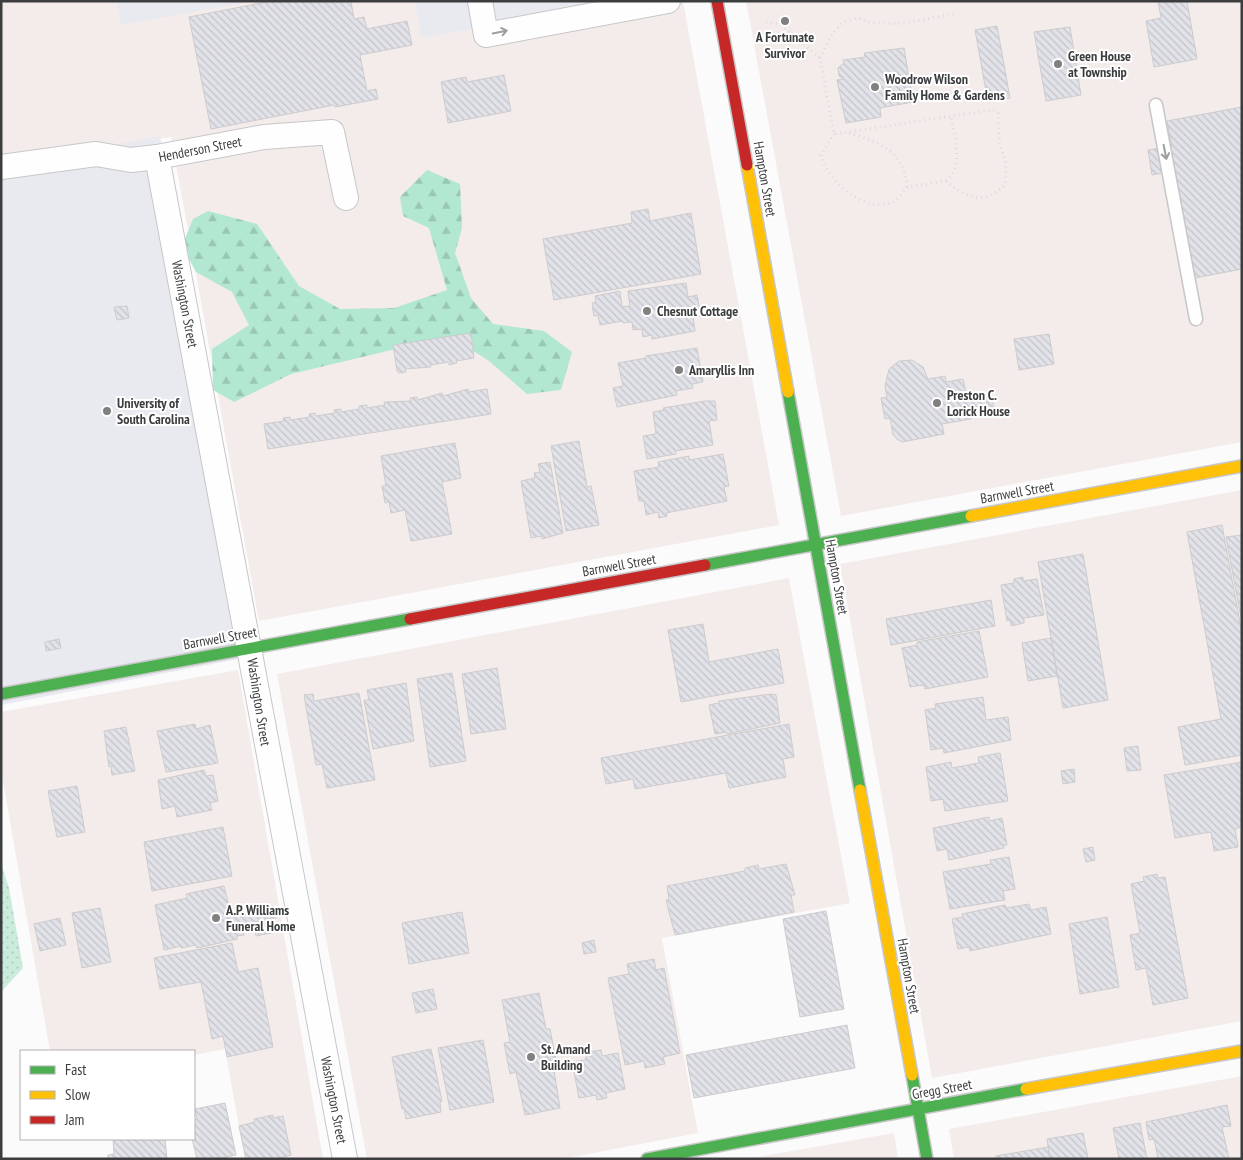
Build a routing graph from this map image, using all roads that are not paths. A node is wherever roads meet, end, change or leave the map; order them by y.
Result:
1 (480, 1) edge
2 (668, 1) edge
3 (717, 1) edge
4 (1156, 104) dead end
5 (157, 157) junction
6 (1, 167) edge
7 (346, 198) dead end
8 (1196, 319) dead end
9 (1242, 466) edge
10 (816, 544) junction
11 (250, 648) junction
12 (1, 694) edge
13 (1242, 1051) edge
14 (918, 1108) junction
15 (345, 1159) edge
16 (648, 1159) edge
17 (927, 1159) edge

1 -> 2 street
3 - 10 street, Hampton Street
4 -> 8 lane
5 - 6 street, Henderson Street
5 - 7 street, Henderson Street
5 - 11 street, Washington Street
9 - 10 street, Barnwell Street
10 - 11 street, Barnwell Street
10 - 14 street, Hampton Street
11 - 12 street, Barnwell Street
11 - 15 street, Washington Street
13 - 14 street, Gregg Street
14 - 16 street, Gregg Street
14 - 17 street, Hampton Street

